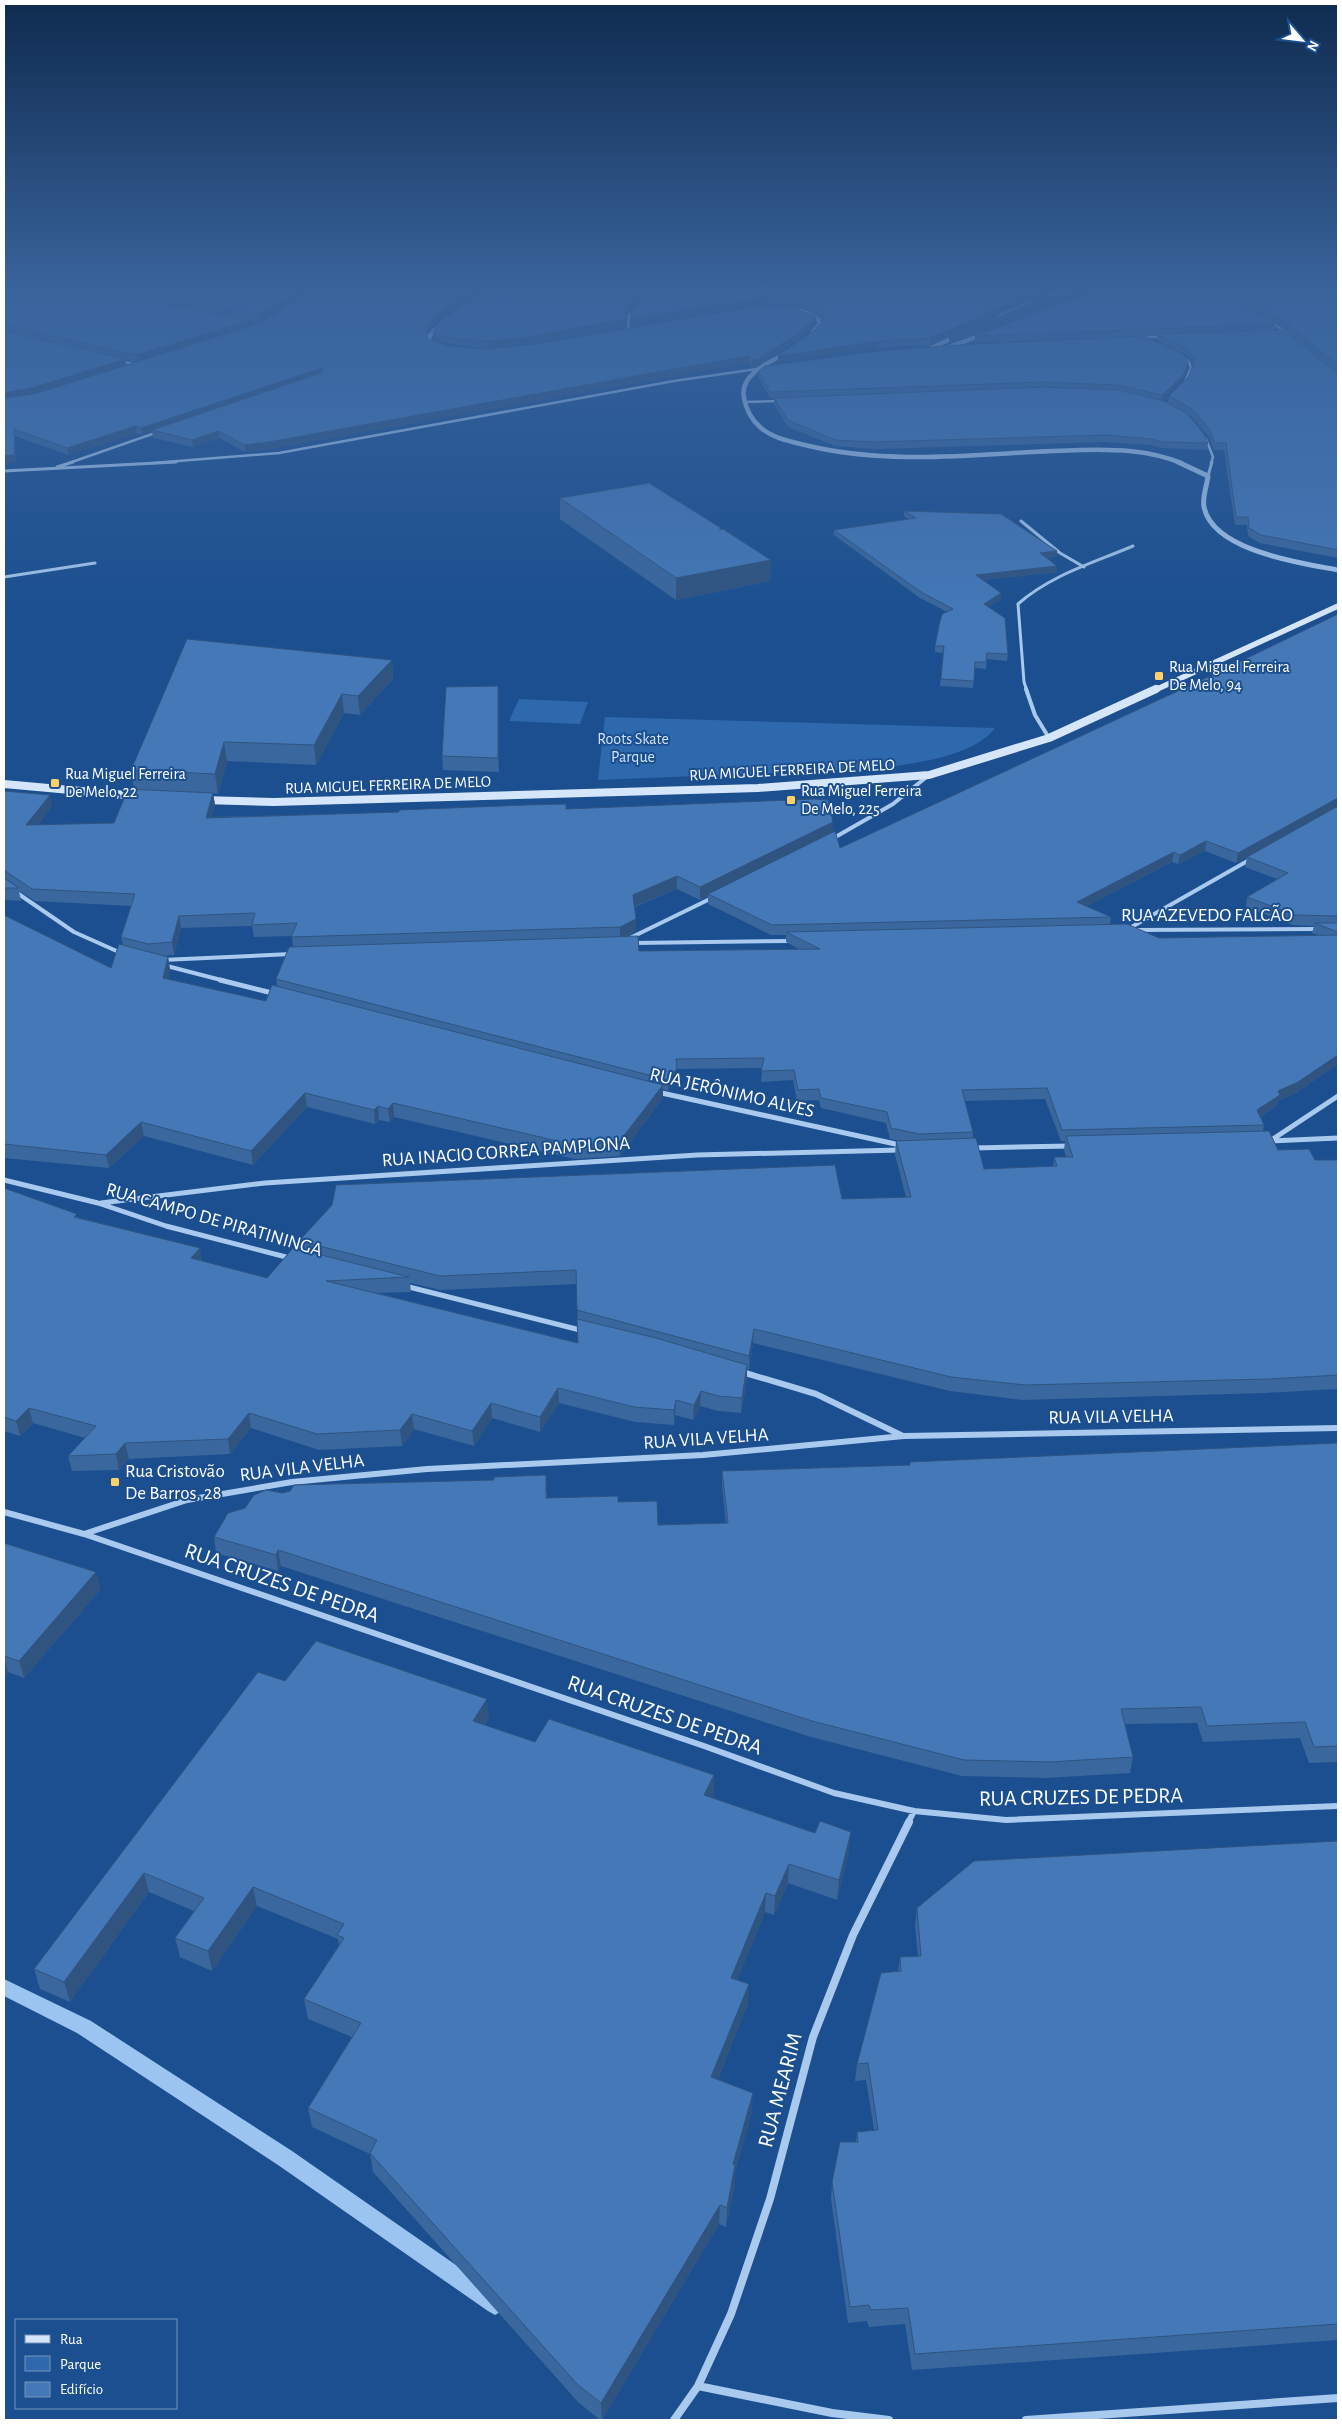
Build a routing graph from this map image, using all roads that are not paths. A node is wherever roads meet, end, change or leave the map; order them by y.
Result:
1 (583, 397) edge
2 (744, 397) edge
3 (784, 400) edge
4 (744, 402) junction
5 (161, 431) edge
6 (1204, 436) edge
7 (49, 469) junction
8 (4, 471) edge
9 (1208, 476) junction
10 (1021, 521) dead end
11 (1133, 546) dead end
12 (95, 563) dead end
13 (1084, 567) junction
14 (1338, 570) edge
15 (4, 577) edge
16 (1338, 606) edge
17 (1049, 738) junction
18 (929, 775) junction
19 (4, 784) edge
20 (145, 796) edge
21 (195, 800) edge
22 (829, 840) edge
23 (1253, 858) edge
24 (4, 884) edge
25 (716, 896) edge
26 (1328, 929) edge
27 (798, 940) edge
28 (298, 953) edge
29 (127, 955) edge
30 (281, 995) edge
31 (646, 1090) edge
32 (1338, 1096) edge
33 (1338, 1138) edge
34 (1260, 1141) edge
35 (1270, 1141) junction
36 (1074, 1146) edge
37 (908, 1148) joint
38 (967, 1148) edge
39 (4, 1180) edge
40 (98, 1203) junction
41 (298, 1260) edge
42 (393, 1284) edge
43 (586, 1331) edge
44 (730, 1369) edge
45 (1338, 1428) edge
46 (904, 1436) junction
47 (4, 1512) edge
48 (84, 1534) junction
49 (1338, 1806) edge
50 (914, 1811) junction
51 (698, 2386) junction
52 (1338, 2398) edge
53 (674, 2420) edge
54 (889, 2420) edge
55 (1026, 2420) edge

1 - 7 street
2 - 4 street
3 - 4 street
4 - 9 street
5 - 7 street
6 - 9 street
7 - 8 street
9 - 14 street
10 - 13 street
11 - 13 street
12 - 15 street
13 - 17 street
16 - 17 main road, RUA MIGUEL FERREIRA DE MELO
17 - 18 main road, RUA MIGUEL FERREIRA DE MELO
18 - 21 main road, RUA MIGUEL FERREIRA DE MELO
18 - 22 street
19 - 20 main road
23 - 26 street, RUA AZEVEDO FALCÃO
24 - 29 street
25 - 27 street
28 - 30 street
31 - 37 street, RUA JERÔNIMO ALVES
32 - 35 street
33 - 35 street
34 - 35 street
36 - 38 street
37 - 40 street, RUA INACIO CORREA PAMPLONA
39 - 40 street, RUA CAMPO DE PIRATININGA
40 - 41 street, RUA CAMPO DE PIRATININGA
42 - 43 street
44 - 46 street
45 - 46 street, RUA VILA VELHA
46 - 48 street, RUA VILA VELHA
47 - 48 street, RUA CRUZES DE PEDRA
48 - 50 street, RUA CRUZES DE PEDRA
49 - 50 street, RUA CRUZES DE PEDRA
50 - 51 street, RUA MEARIM
51 - 53 street, RUA MEARIM
51 - 54 street
52 - 55 street

